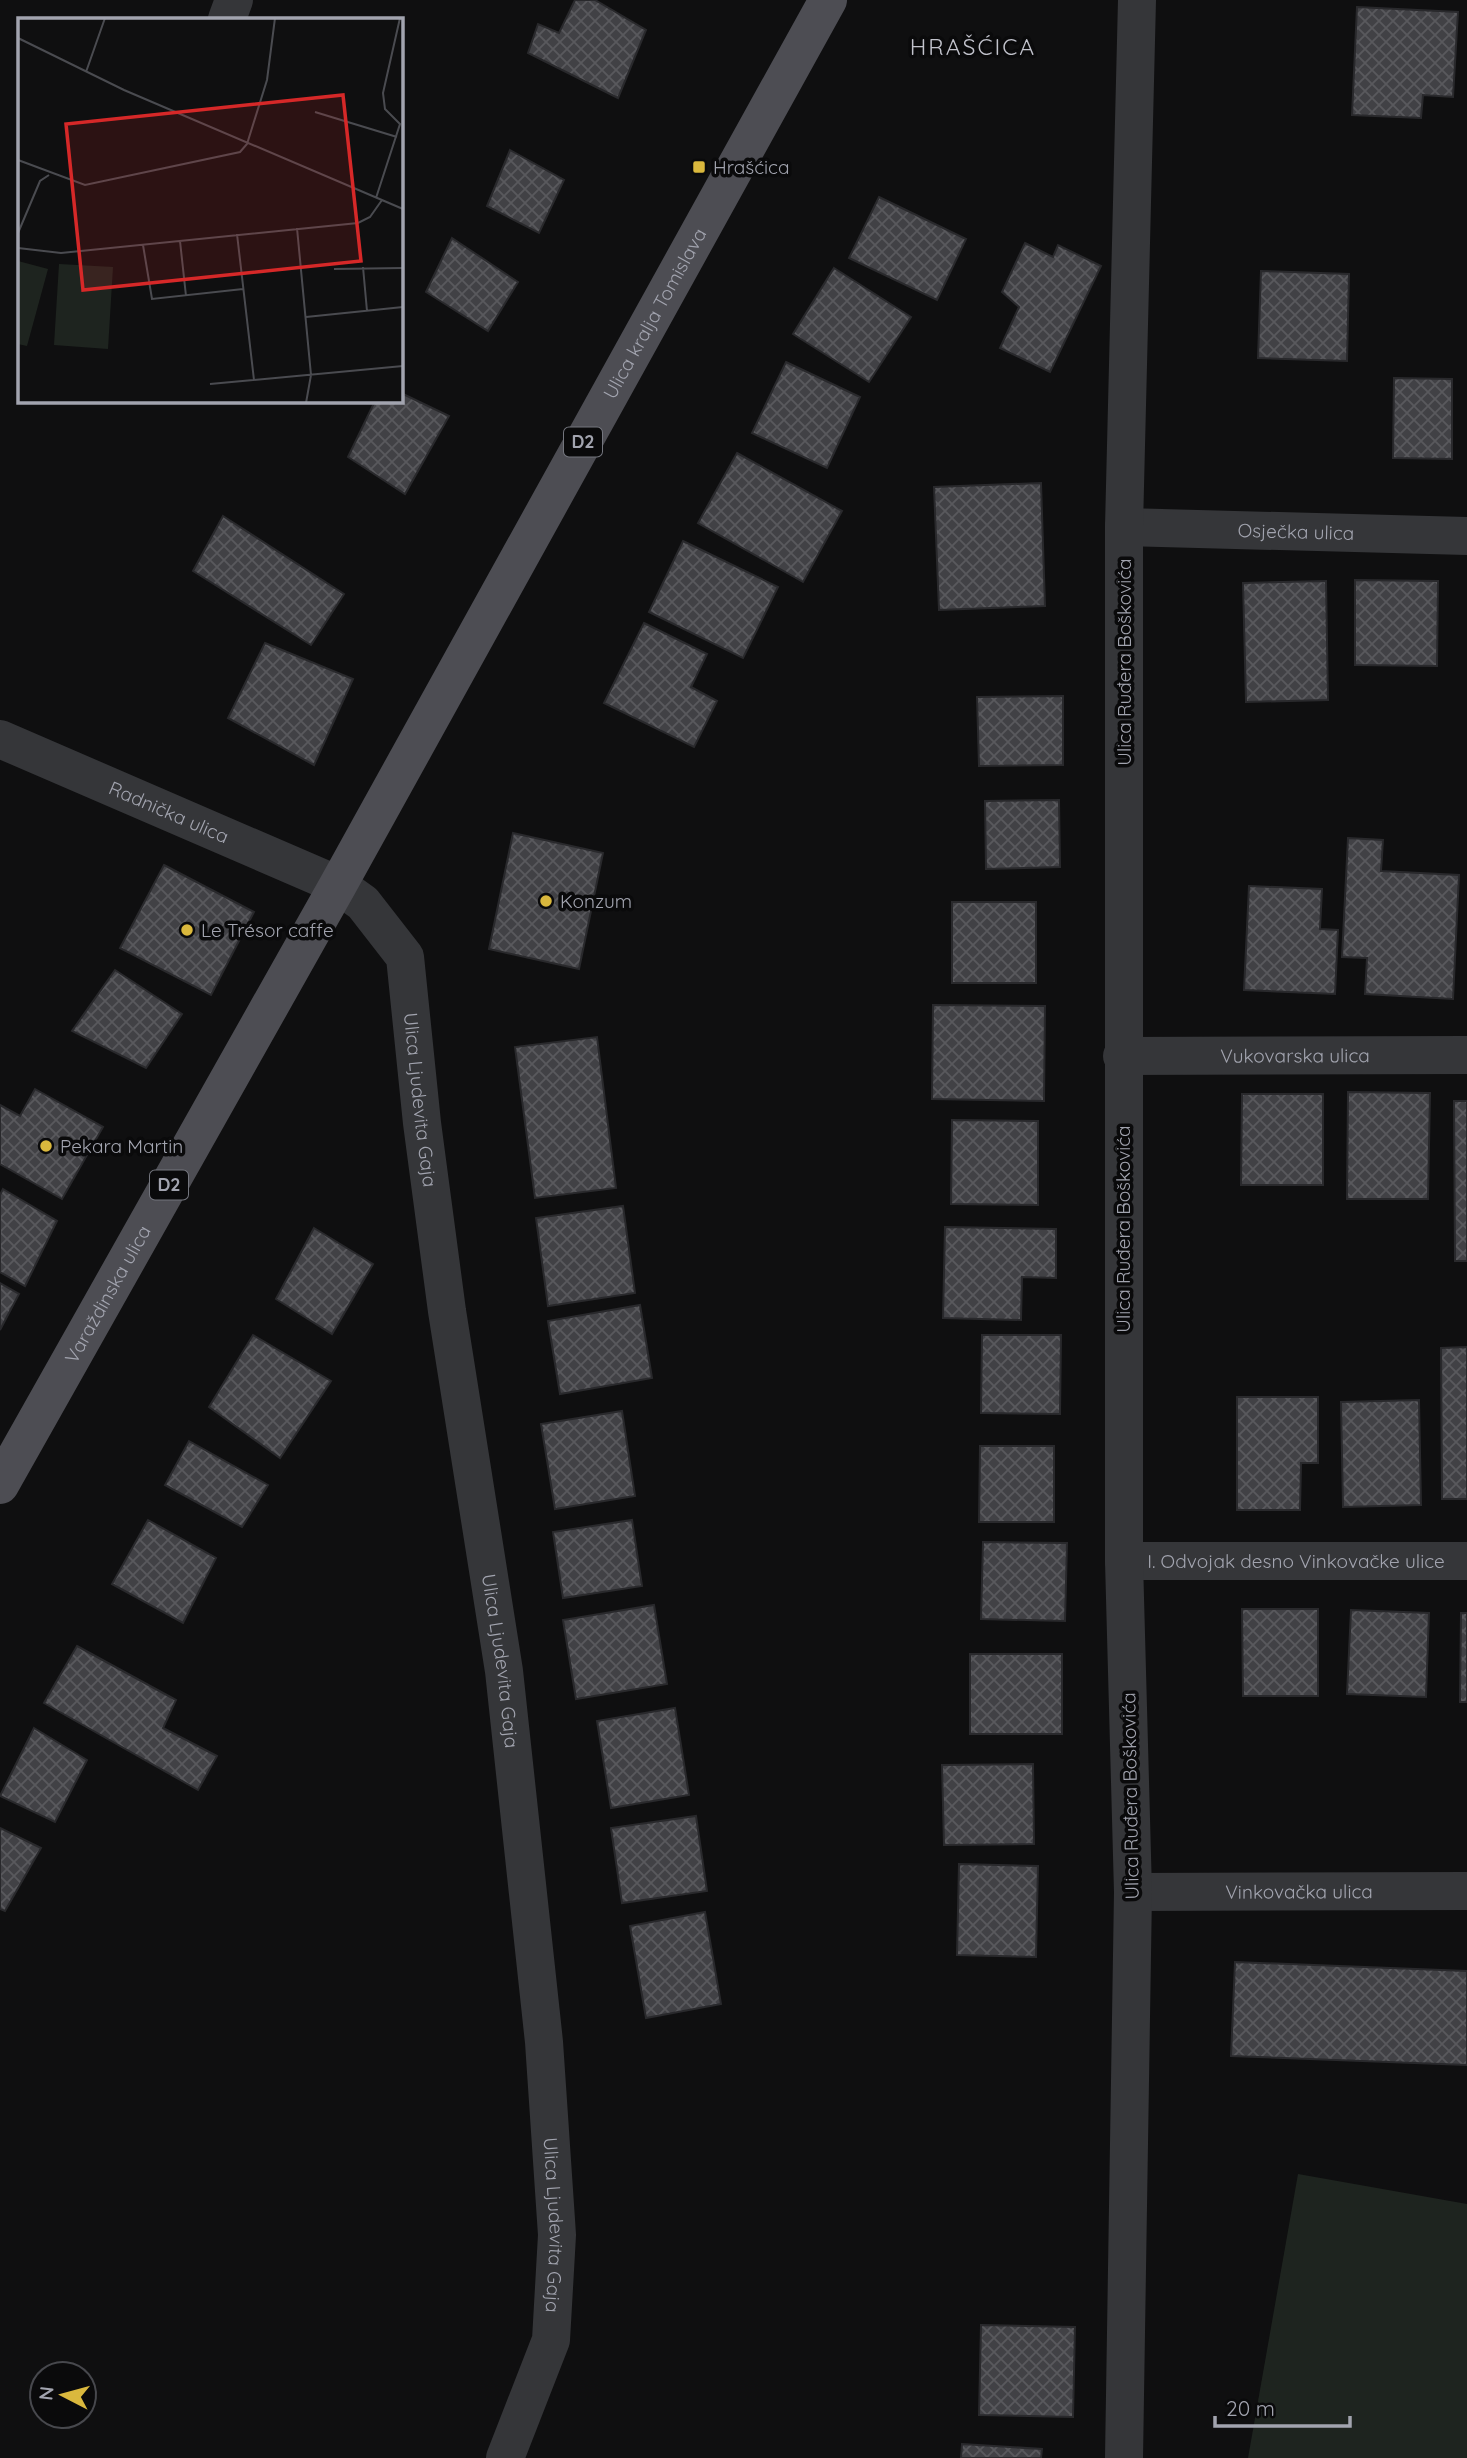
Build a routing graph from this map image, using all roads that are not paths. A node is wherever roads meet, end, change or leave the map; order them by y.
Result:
1 (234, 0) edge
2 (828, 0) edge
3 (1137, 0) edge
4 (227, 18) edge
5 (1124, 527) junction
6 (1467, 536) edge
7 (0, 739) edge
8 (338, 885) junction
9 (1467, 1055) edge
10 (1122, 1056) junction
11 (0, 1485) edge
12 (1124, 1561) junction
13 (1467, 1561) edge
14 (1467, 1891) edge
15 (1133, 1892) junction
16 (505, 2458) edge
17 (1124, 2458) edge

1 - 4 street
2 - 8 main road, Ulica kralja Tomislava / D2
3 - 5 street, Ulica Ruđera Boškovića
5 - 6 street, Osječka ulica
5 - 10 street, Ulica Ruđera Boškovića
7 - 8 street, Radnička ulica
8 - 11 main road, Varaždinska ulica / D2
8 - 16 street, Ulica Ljudevita Gaja
9 - 10 street, Vukovarska ulica
10 - 12 street, Ulica Ruđera Boškovića
12 - 13 street, I. Odvojak desno Vinkovačke ulice
12 - 15 street, Ulica Ruđera Boškovića
14 - 15 street, Vinkovačka ulica
15 - 17 street, Ulica Ruđera Boškovića

